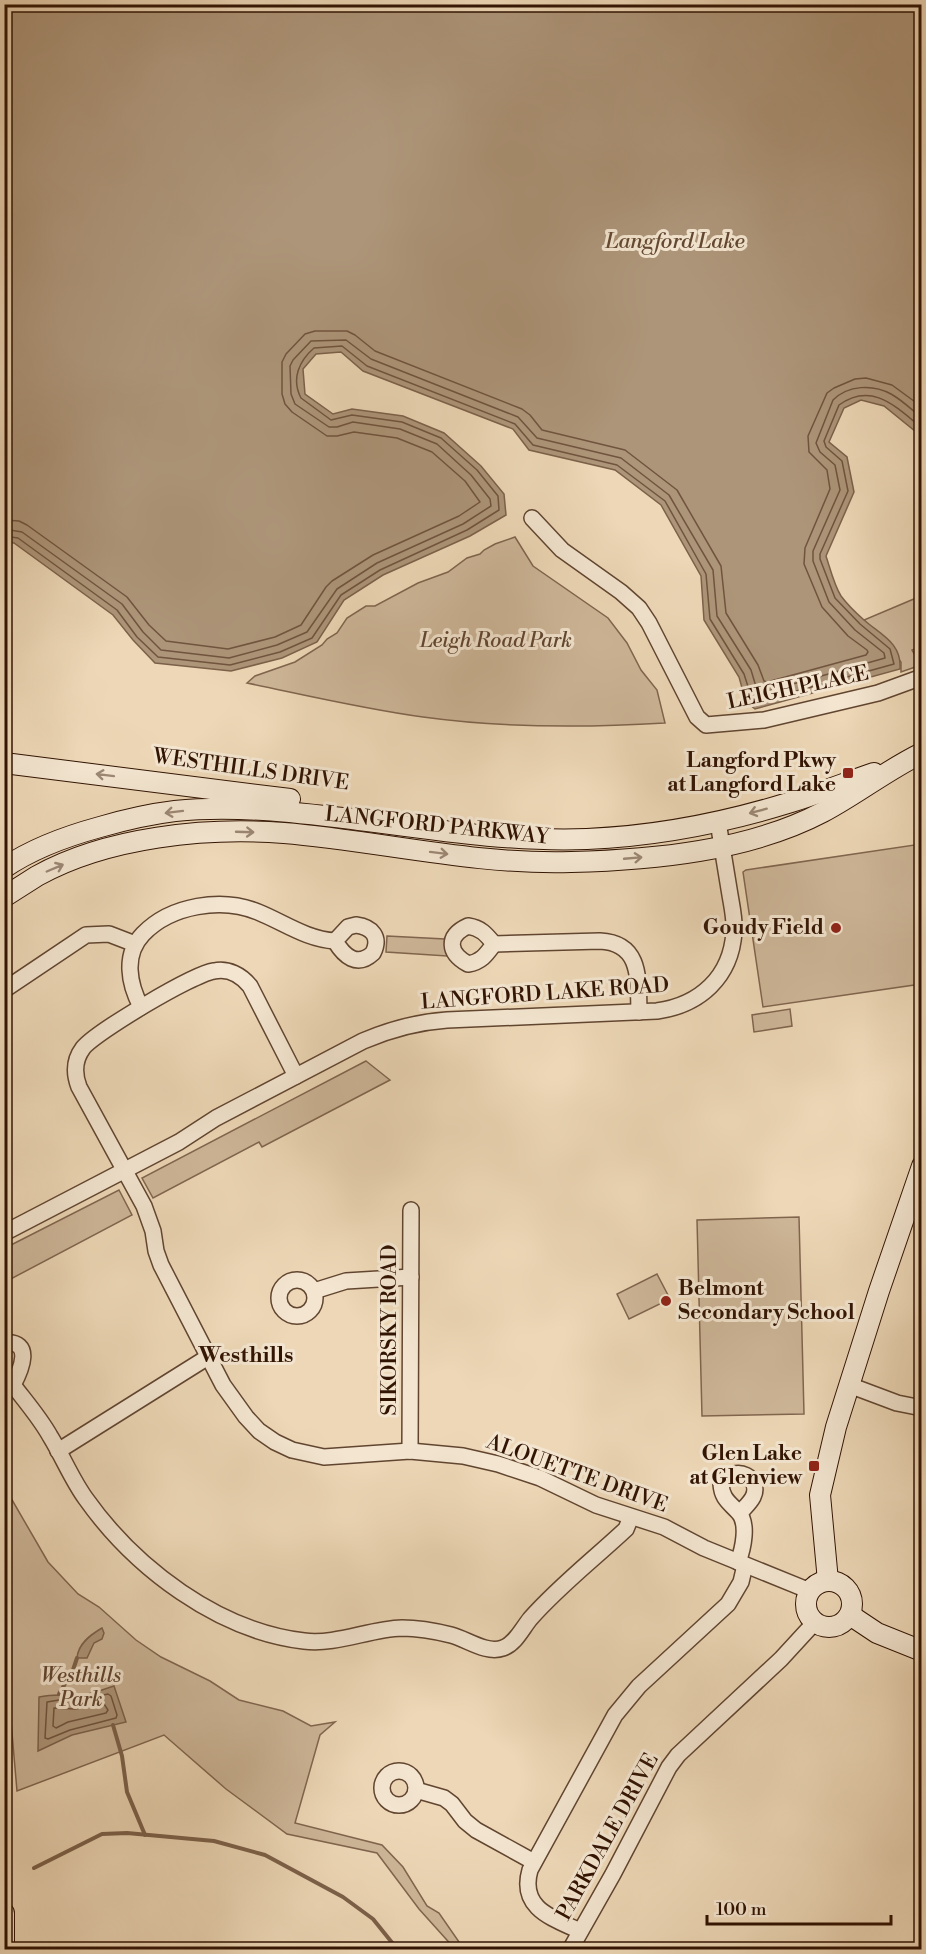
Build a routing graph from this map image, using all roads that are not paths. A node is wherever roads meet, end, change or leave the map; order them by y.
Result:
1 (532, 518) dead end
2 (921, 677) edge
3 (921, 753) edge
4 (4, 763) edge
5 (893, 767) junction
6 (718, 822) junction
7 (489, 836) junction
8 (722, 846) junction
9 (4, 868) edge
10 (4, 897) edge
11 (335, 941) dead end
12 (135, 944) junction
13 (494, 944) dead end
14 (4, 990) edge
15 (141, 1007) junction
16 (639, 1011) junction
17 (296, 1076) junction
18 (124, 1171) junction
19 (919, 1178) edge
20 (411, 1210) dead end
21 (4, 1233) edge
22 (411, 1277) junction
23 (314, 1291) dead end
24 (4, 1343) edge
25 (208, 1357) junction
26 (9, 1382) edge
27 (849, 1386) junction
28 (921, 1408) edge
29 (410, 1450) junction
30 (58, 1451) junction
31 (740, 1513) dead end
32 (631, 1517) junction
33 (742, 1564) junction
34 (828, 1581) junction
35 (810, 1591) junction
36 (850, 1615) junction
37 (815, 1622) junction
38 (921, 1652) edge
39 (416, 1790) dead end
40 (534, 1862) junction
41 (4, 1913) edge
42 (580, 1931) junction
43 (4, 1946) edge
44 (570, 1950) edge

1 - 2 street, LEIGH PLACE
3 - 5 main road, LANGFORD PARKWAY
7 -> 4 main road, WESTHILLS DRIVE
5 -> 6 main road, LANGFORD PARKWAY
5 - 8 main road, LANGFORD PARKWAY
6 - 7 main road, LANGFORD PARKWAY
6 - 8 street, LANGFORD LAKE ROAD
7 -> 9 main road, LANGFORD PARKWAY
10 -> 8 main road, LANGFORD PARKWAY
8 - 16 street, LANGFORD LAKE ROAD
11 - 12 street
12 - 14 street
12 - 15 street
13 - 16 street
15 - 17 street, ALOUETTE DRIVE
15 - 18 street, ALOUETTE DRIVE
16 - 17 street, LANGFORD LAKE ROAD
17 - 18 street, LANGFORD LAKE ROAD
18 - 21 street, LANGFORD LAKE ROAD
18 - 25 street, ALOUETTE DRIVE
19 - 27 main road
20 - 22 street, SIKORSKY ROAD
22 - 23 street
22 - 29 street, SIKORSKY ROAD
24 - 26 street
25 - 29 street, ALOUETTE DRIVE
25 - 30 street
26 - 30 street
27 - 28 street
27 - 34 main road
29 - 32 street, ALOUETTE DRIVE
30 - 32 street
31 - 33 street
32 - 33 street, ALOUETTE DRIVE
33 - 35 street, ALOUETTE DRIVE
33 - 40 street
34 - 35 main road
34 - 36 main road
35 - 37 main road
36 - 37 main road
36 - 38 main road
37 - 42 street, PARKDALE DRIVE
39 - 40 street
40 - 42 street
41 - 43 main road
42 - 44 street, PARKDALE DRIVE

